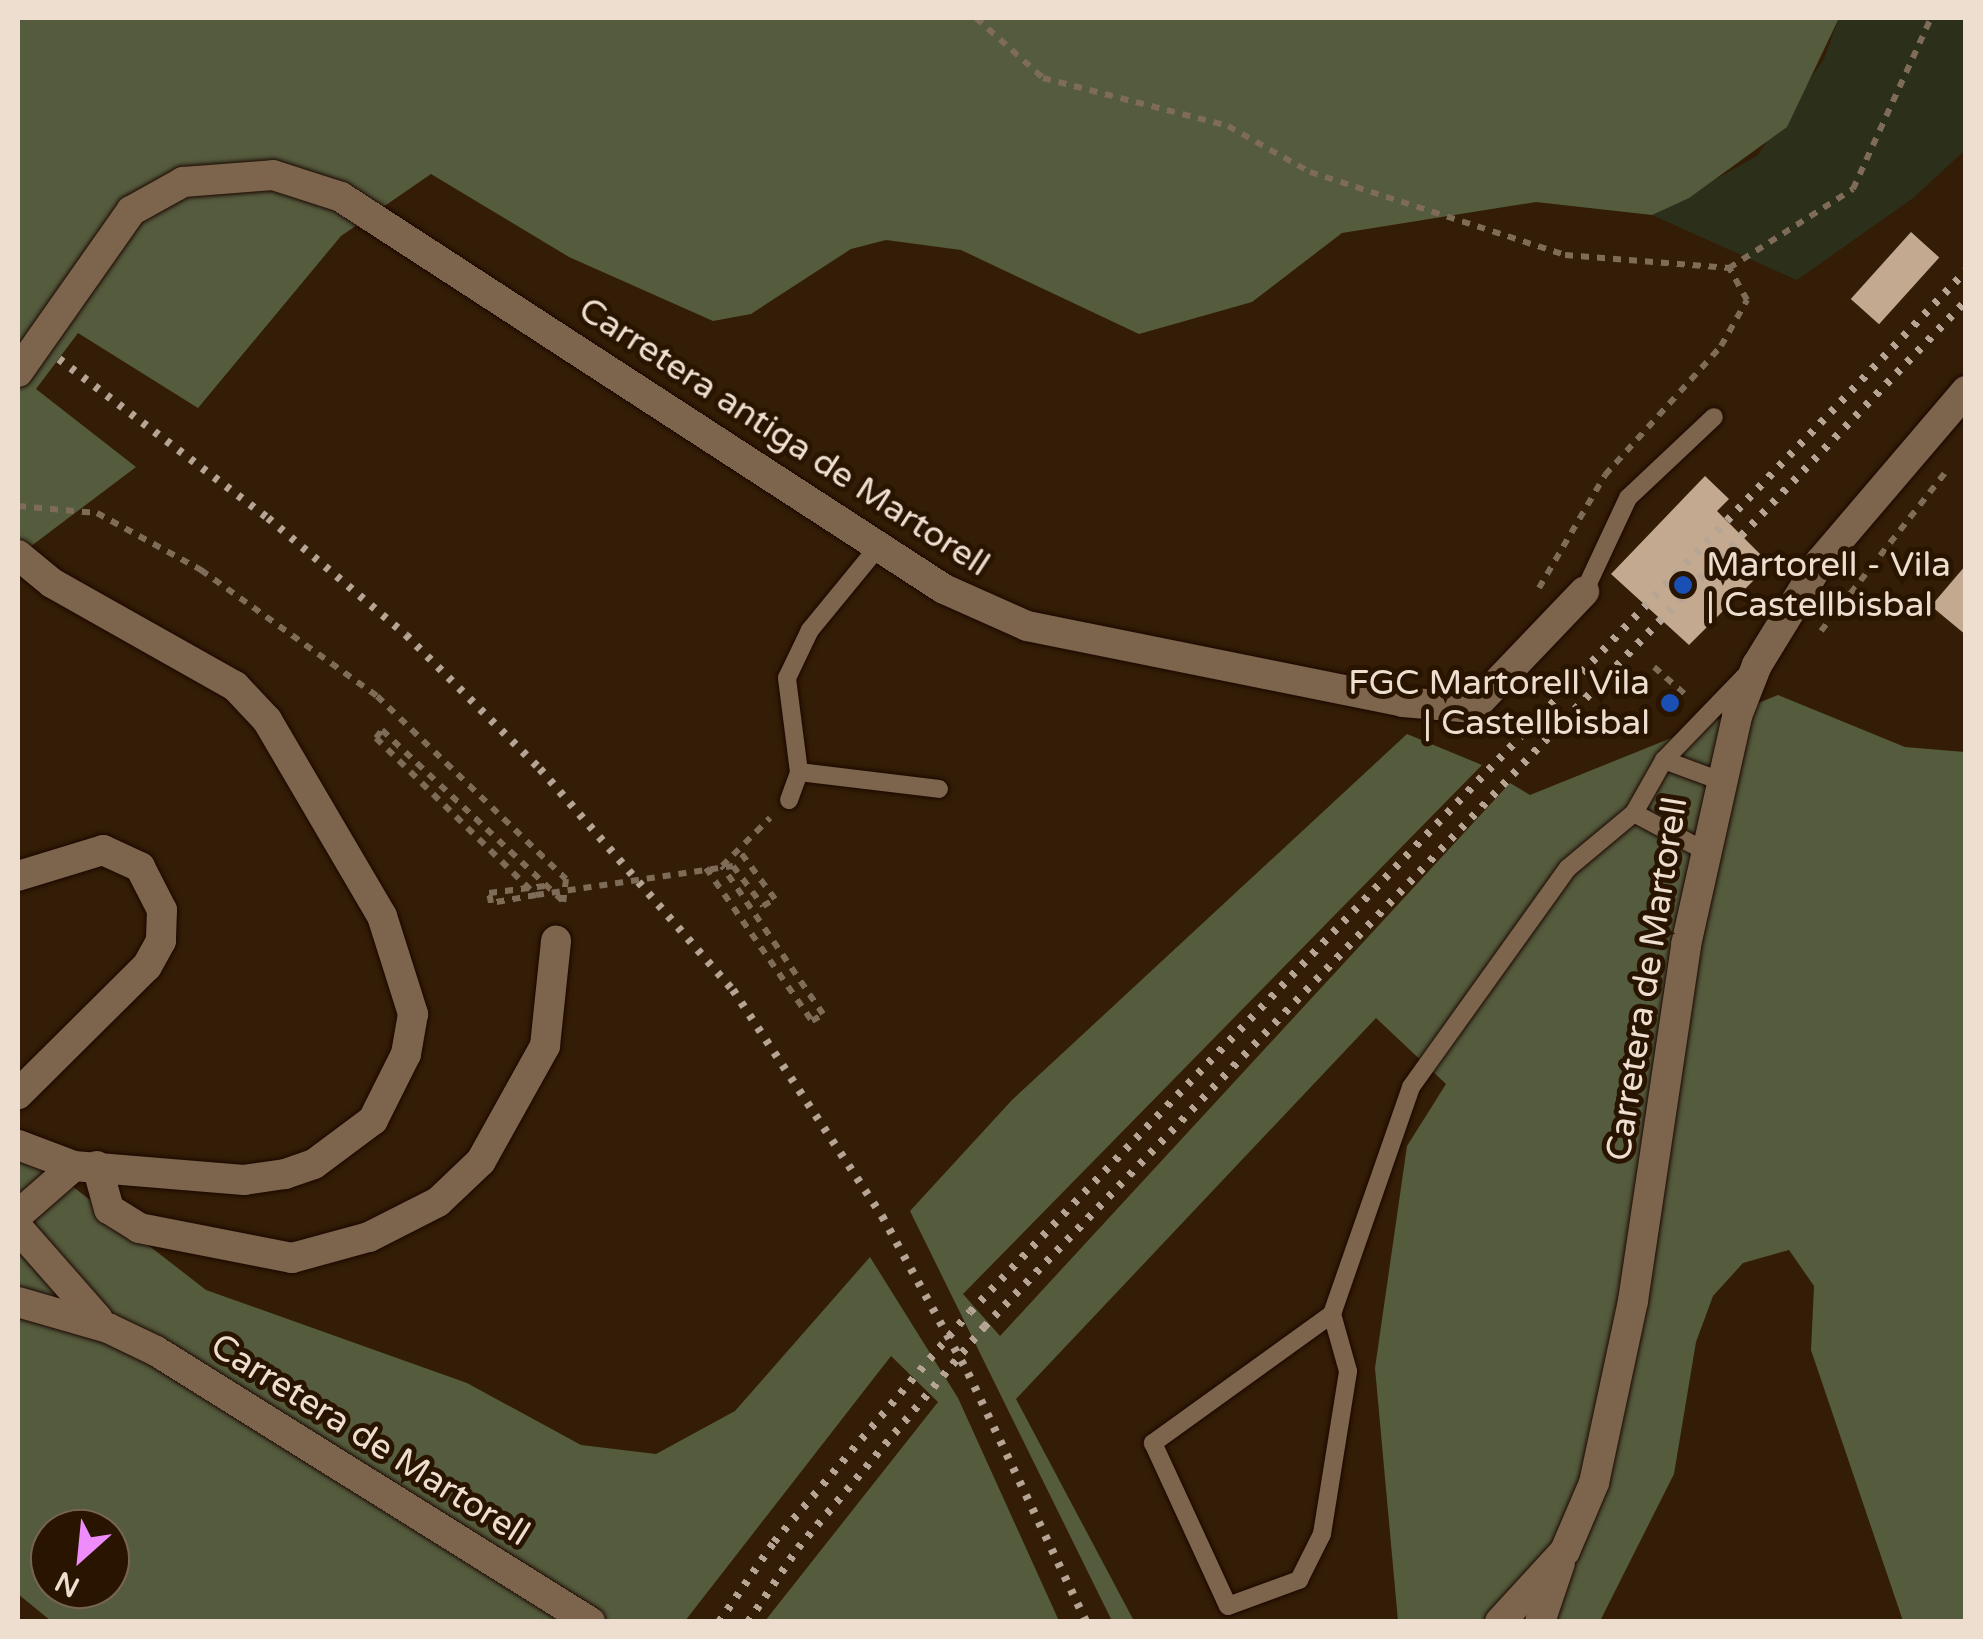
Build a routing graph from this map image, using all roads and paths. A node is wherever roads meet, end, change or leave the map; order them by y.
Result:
1 (976, 18) edge
2 (1932, 18) edge
3 (18, 372) edge
4 (1966, 391) edge
5 (1714, 417) dead end
6 (1953, 462) dead end
7 (18, 506) edge
8 (879, 546) junction
9 (18, 554) edge
10 (1584, 592) joint
11 (1807, 648) dead end
12 (1757, 665) junction
13 (1654, 668) dead end
14 (1705, 709) junction
15 (1664, 760) junction
16 (799, 772) junction
17 (1718, 780) junction
18 (939, 789) dead end
19 (789, 800) joint
20 (1634, 813) junction
21 (738, 849) junction
22 (1704, 850) junction
23 (706, 868) junction
24 (18, 876) edge
25 (546, 886) junction
26 (536, 895) junction
27 (563, 902) junction
28 (556, 940) joint
29 (18, 1094) edge
30 (18, 1145) edge
31 (86, 1166) junction
32 (18, 1212) edge
33 (18, 1229) edge
34 (18, 1302) edge
35 (1332, 1314) junction
36 (108, 1328) junction
37 (1564, 1550) junction
38 (590, 1622) edge
39 (1500, 1622) edge
40 (1540, 1622) edge

1 - 2 path
3 - 8 street, Carretera antiga de Martorell
4 - 12 street, Carretera de Martorell
5 - 10 lane
6 - 11 path
7 - 27 path
8 - 10 street, Carretera antiga de Martorell
8 - 16 lane
9 - 31 street
12 - 14 lane
12 - 17 street, Carretera de Martorell
13 - 14 path
14 - 15 lane
15 - 17 lane
15 - 20 lane
16 - 18 lane
16 - 19 lane
17 - 22 street, Carretera de Martorell
19 - 21 path
20 - 22 lane
20 - 35 lane
21 - 23 path, bridge
21 - 23 path
22 - 37 street, Carretera de Martorell
23 - 26 path, bridge
24 - 29 street
25 - 26 path
25 - 26 path, bridge
25 - 27 path
27 - 28 path
28 - 31 street
30 - 31 street
31 - 32 street
32 - 33 street
33 - 36 street
34 - 36 street
35 - 35 lane
36 - 38 street, Carretera de Martorell
37 - 39 street, Carretera de Martorell
37 - 40 street

